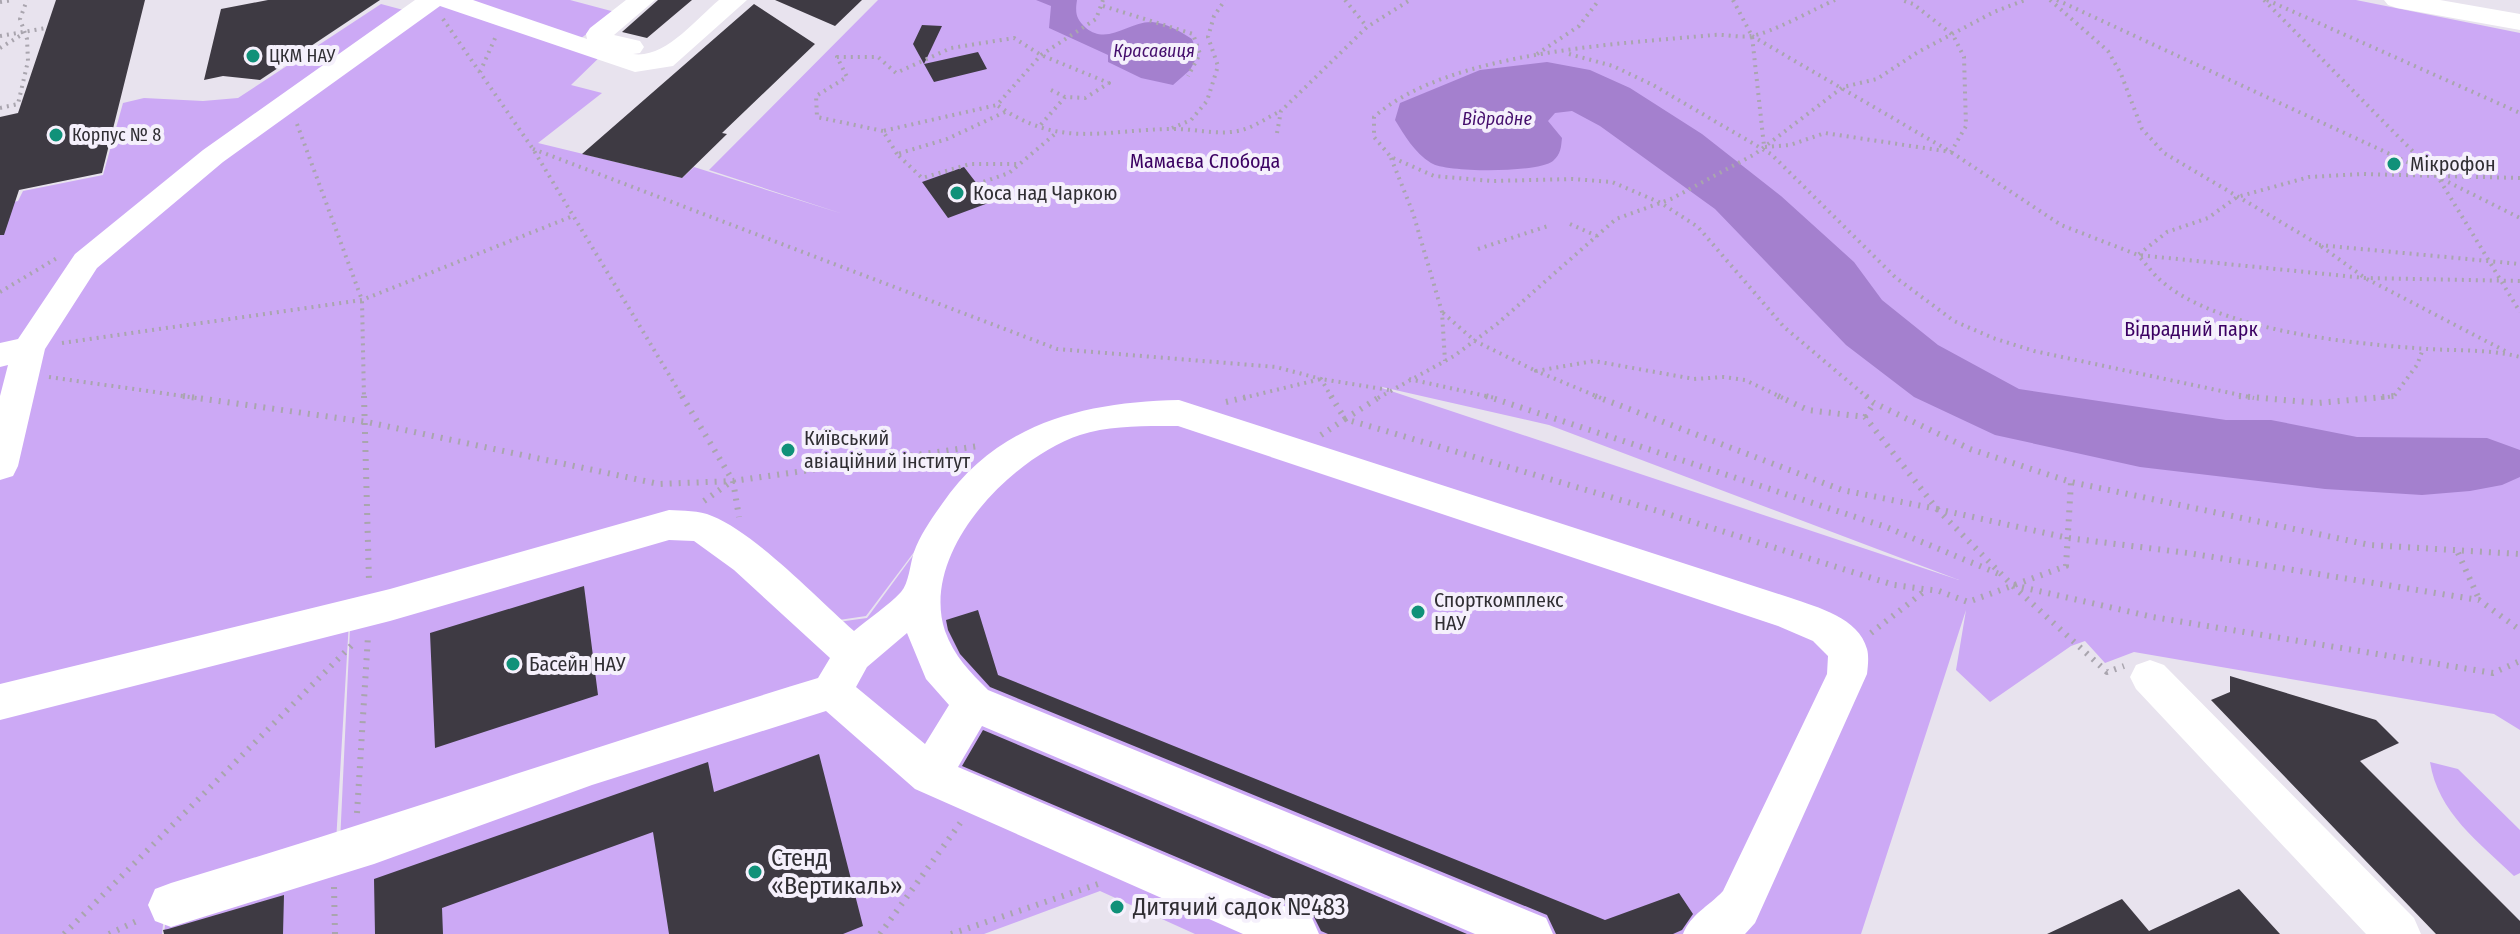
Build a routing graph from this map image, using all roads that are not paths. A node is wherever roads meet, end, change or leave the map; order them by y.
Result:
1 (642, 0) edge
2 (701, 0) edge
3 (734, 0) edge
4 (2397, 0) edge
5 (439, 4) edge
6 (2520, 22) edge
7 (18, 359) edge
8 (0, 466) edge
9 (922, 597) junction
10 (853, 655) junction
11 (2150, 677) dead end
12 (832, 691) junction
13 (0, 702) edge
14 (973, 703) junction
15 (930, 775) junction
16 (171, 905) dead end
17 (1296, 934) edge
18 (1530, 934) edge
19 (1706, 934) edge
20 (2398, 934) edge

1 - 2 street
3 - 5 street
4 - 6 street
5 - 7 street
7 - 8 street
9 - 10 street
9 - 14 street
9 - 19 street
10 - 12 street
10 - 13 street
11 - 20 street
12 - 15 street
12 - 16 street
14 - 15 street
14 - 18 street
15 - 17 street

